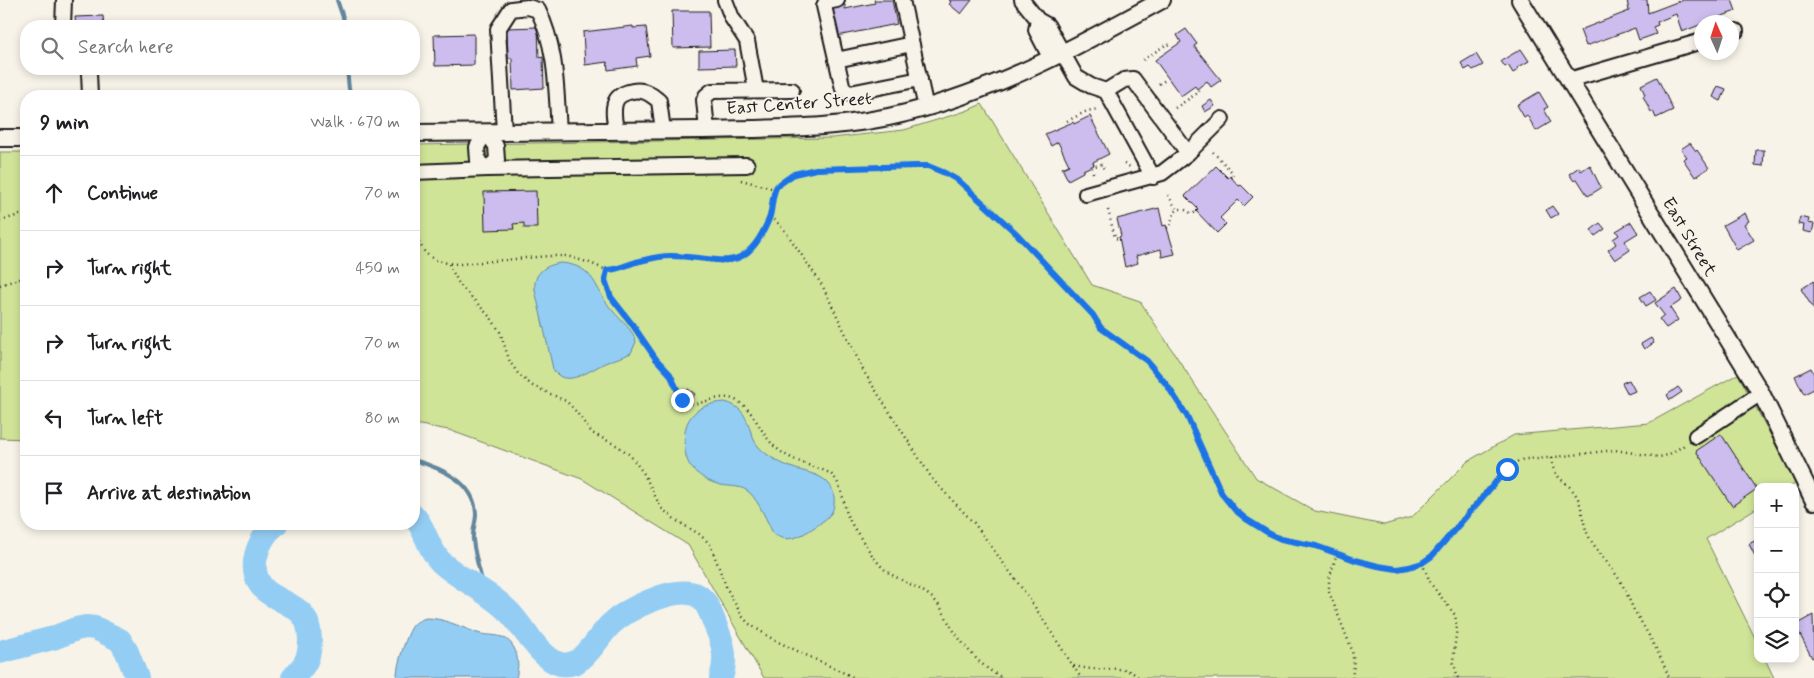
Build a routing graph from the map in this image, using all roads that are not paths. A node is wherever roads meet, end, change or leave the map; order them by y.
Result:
1 (64, 0) edge
2 (725, 0) edge
3 (837, 0) edge
4 (902, 0) edge
5 (1022, 0) edge
6 (1162, 0) edge
7 (1520, 0) edge
8 (63, 20) edge
9 (1694, 43) edge
10 (912, 44) junction
11 (1057, 56) junction
12 (836, 60) junction
13 (89, 75) edge
14 (920, 79) junction
15 (1569, 80) junction
16 (90, 90) edge
17 (756, 90) junction
18 (792, 90) dead end
19 (1106, 91) junction
20 (926, 108) junction
21 (1222, 119) dead end
22 (663, 130) junction
23 (707, 130) junction
24 (559, 131) junction
25 (616, 131) junction
26 (486, 132) junction
27 (504, 132) junction
28 (420, 133) edge
29 (0, 138) edge
30 (20, 138) edge
31 (1188, 153) junction
32 (748, 164) dead end
33 (487, 169) junction
34 (420, 172) edge
35 (1153, 177) junction
36 (1086, 194) dead end
37 (1761, 394) junction
38 (1696, 436) road end
39 (1814, 501) edge

1 - 8 street
2 - 17 street
3 - 12 street
4 - 10 street
5 - 11 street
6 - 11 main road, East Center Street
7 - 15 main road, East Street
9 - 15 street
10 - 12 street
10 - 14 street
11 - 19 street
11 - 20 main road, East Center Street
12 - 14 street
13 - 16 street
14 - 20 street
15 - 37 main road, East Street
17 - 18 street
17 - 23 street
19 - 31 street
19 - 35 street
20 - 23 main road, East Center Street
21 - 31 street
22 - 23 main road, East Center Street
22 - 25 main road, East Center Street
22 - 25 street
24 - 25 main road, East Center Street
24 - 27 main road, East Center Street
24 - 27 street
26 - 27 main road, East Center Street
26 - 28 main road, East Center Street
26 - 33 street
29 - 30 main road
31 - 35 street
32 - 33 street
33 - 34 street
35 - 36 street
37 - 38 street
37 - 39 main road, East Street

